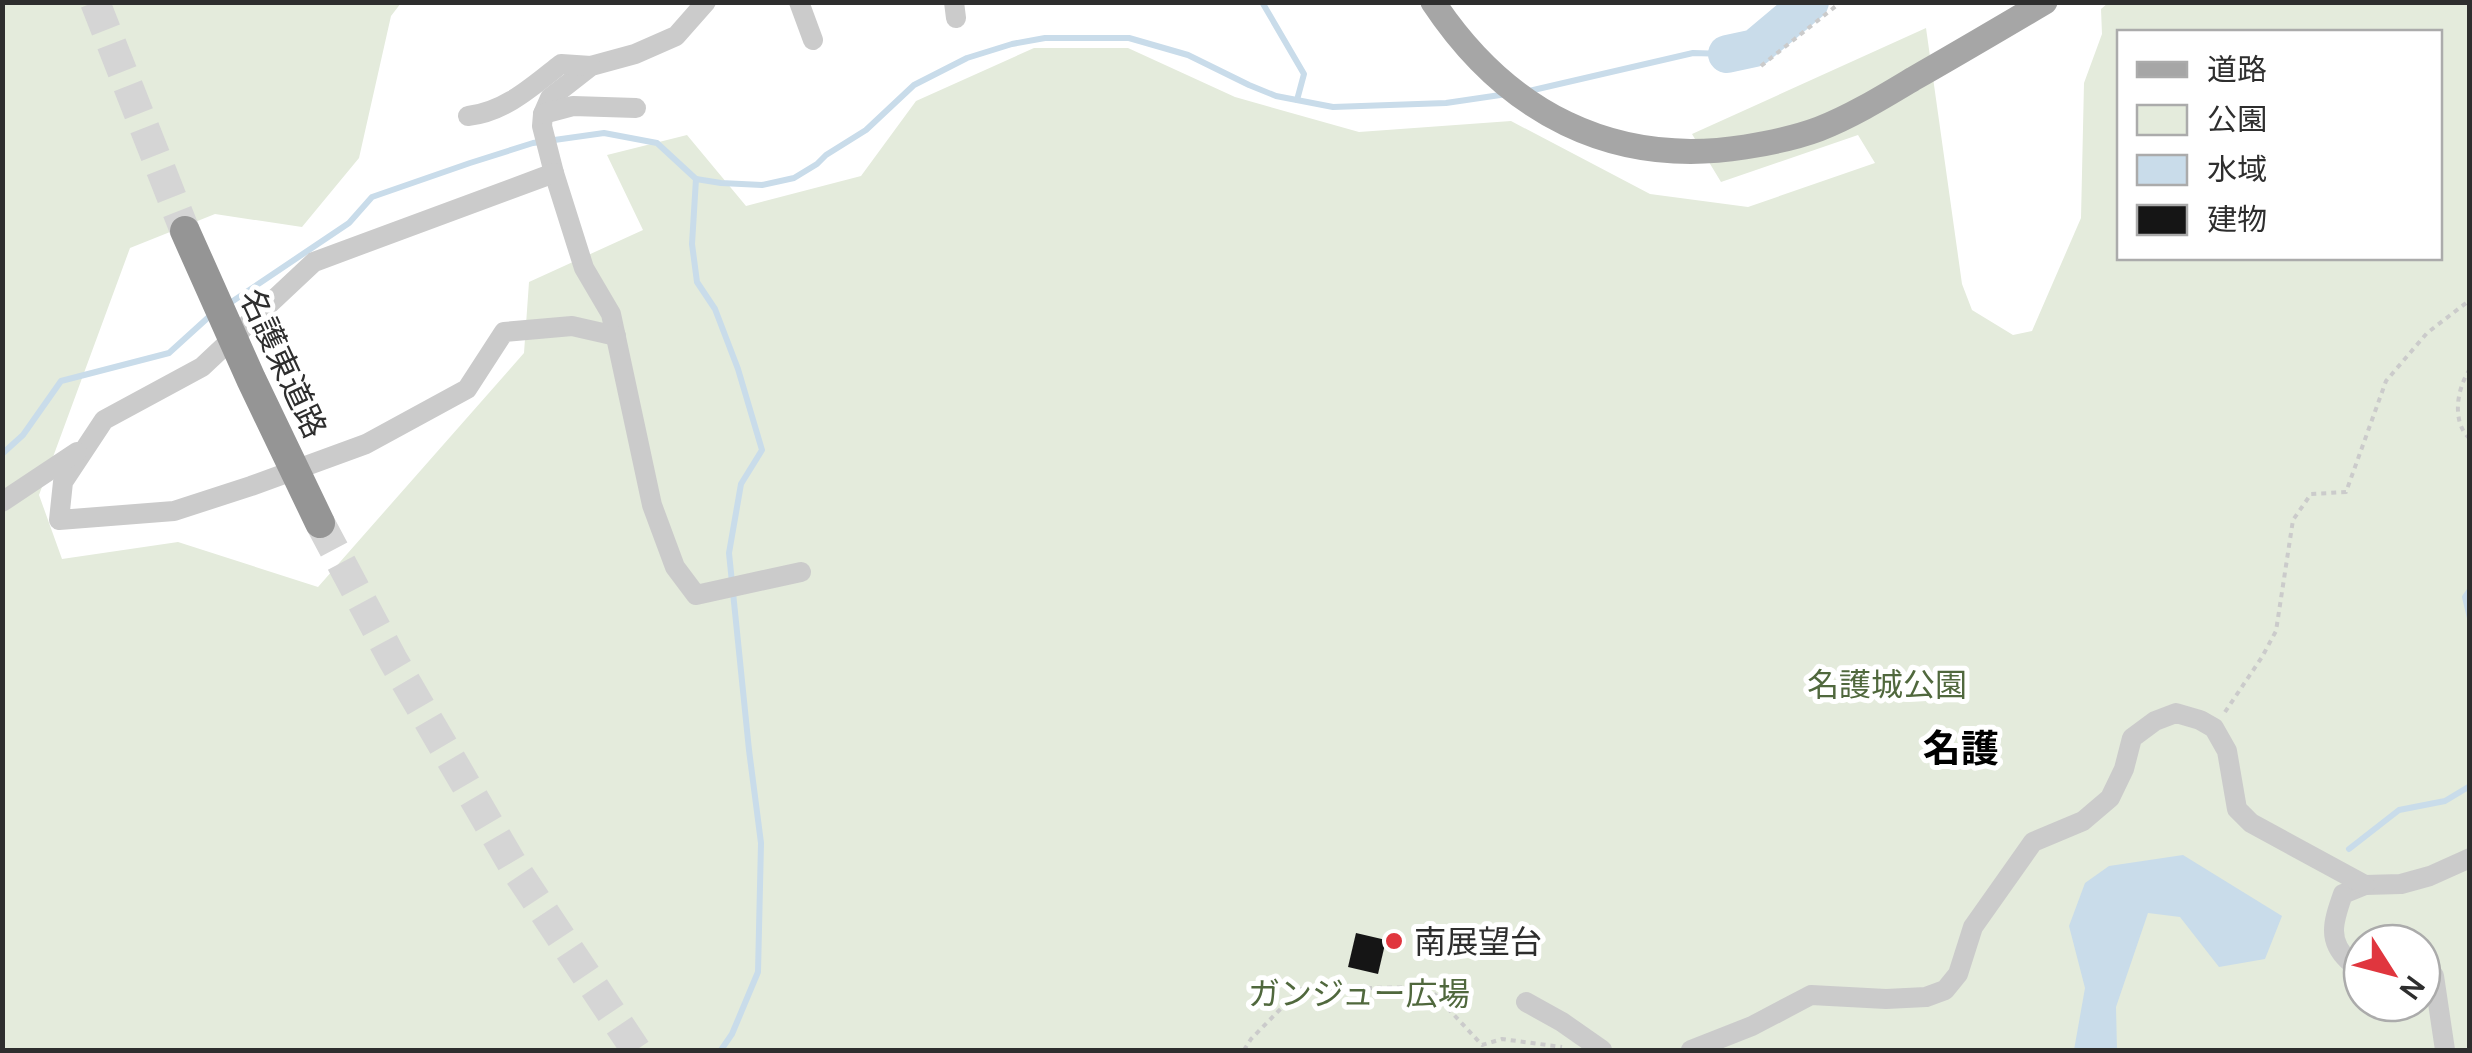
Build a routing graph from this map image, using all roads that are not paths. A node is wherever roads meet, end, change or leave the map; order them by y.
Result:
1 (706, 2) edge
2 (798, 2) edge
3 (1433, 2) edge
4 (2045, 2) edge
5 (814, 40) dead end
6 (591, 66) junction
7 (636, 108) dead end
8 (468, 116) dead end
9 (543, 120) junction
10 (552, 166) junction
11 (186, 231) tunnel mouth
12 (616, 336) junction
13 (87, 446) junction
14 (2, 502) edge
15 (320, 523) tunnel mouth
16 (801, 572) dead end
17 (2470, 858) edge
18 (2365, 885) junction
19 (2342, 954) edge
20 (1526, 1002) dead end
21 (2441, 1023) edge
22 (1602, 1050) edge
23 (1691, 1050) edge
24 (2445, 1050) edge

1 - 6 street
2 - 5 street
3 - 4 main road
6 - 8 street
6 - 9 street
7 - 9 street
9 - 10 street
10 - 12 street
10 - 13 street
11 - 15 highway, 名護東道路, bridge
12 - 13 street
12 - 16 street
13 - 14 street
17 - 18 street
18 - 19 street
18 - 23 street
20 - 22 street
21 - 24 street

